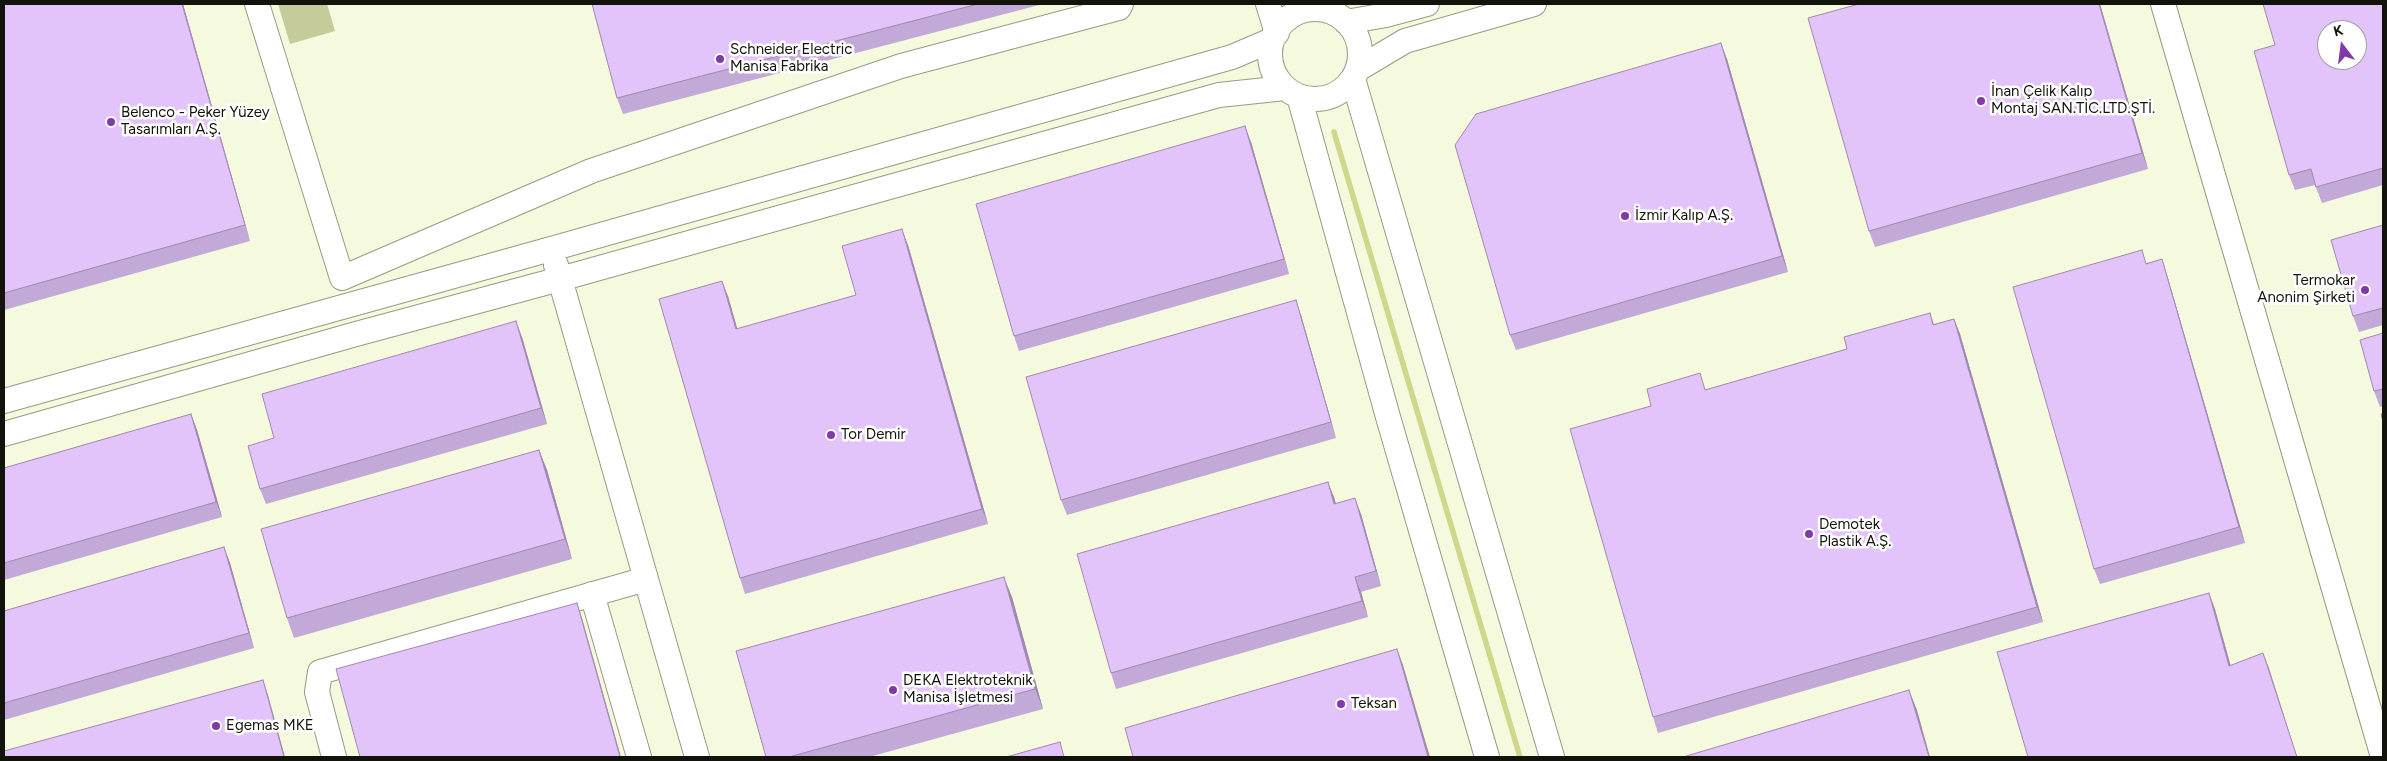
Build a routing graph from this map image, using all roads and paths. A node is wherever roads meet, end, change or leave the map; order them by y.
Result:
1 (257, 4) edge
2 (1122, 4) edge
3 (1268, 4) edge
4 (1427, 4) edge
5 (1534, 4) edge
6 (2163, 4) edge
7 (1339, 14) edge
8 (1274, 36) junction
9 (1355, 74) junction
10 (1292, 92) junction
11 (551, 250) junction
12 (342, 278) junction
13 (560, 279) junction
14 (349, 305) junction
15 (4, 401) edge
16 (4, 434) edge
17 (646, 579) junction
18 (592, 594) junction
19 (334, 757) edge
20 (639, 757) edge
21 (697, 757) edge
22 (1487, 757) edge
23 (1552, 757) edge
24 (2383, 757) edge

1 - 12 street
2 - 12 street
3 - 8 street
4 - 7 street
5 - 9 street
6 - 24 street
7 - 8 street
7 - 9 street
8 - 10 street
8 - 11 street
9 - 10 street
9 - 23 street
10 - 13 street
10 - 22 street
11 - 13 street
11 - 14 street
12 - 14 street
13 - 16 street
13 - 17 street
14 - 15 street
17 - 18 street
17 - 21 street
18 - 19 street
18 - 20 street

